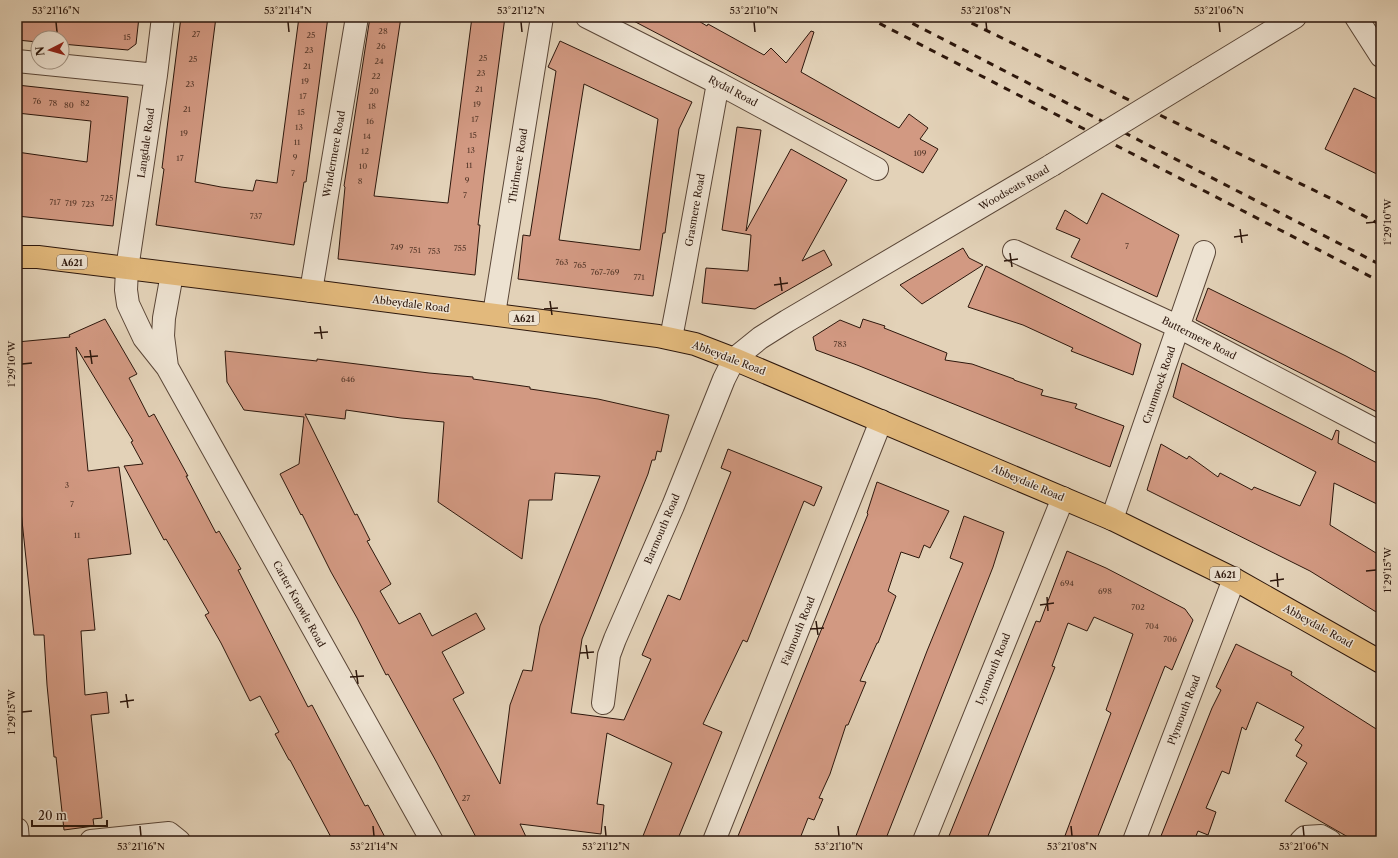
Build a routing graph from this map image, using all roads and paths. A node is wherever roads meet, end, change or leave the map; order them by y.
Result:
1 (163, 17) edge
2 (357, 17) edge
3 (542, 17) edge
4 (587, 17) edge
5 (1295, 17) edge
6 (1356, 17) edge
7 (1381, 56) edge
8 (17, 61) edge
9 (156, 75) junction
10 (718, 83) junction
11 (877, 169) dead end
12 (1014, 251) dead end
13 (1204, 252) dead end
14 (17, 256) edge
15 (128, 269) junction
16 (172, 274) junction
17 (311, 291) junction
18 (494, 314) junction
19 (1179, 327) junction
20 (671, 338) junction
21 (734, 359) junction
22 (167, 367) junction
23 (881, 421) junction
24 (1381, 433) edge
25 (1062, 498) junction
26 (1112, 519) junction
27 (1234, 579) junction
28 (1381, 662) edge
29 (603, 703) dead end
30 (17, 829) edge
31 (18, 841) edge
32 (91, 841) edge
33 (179, 841) edge
34 (432, 841) edge
35 (714, 841) edge
36 (924, 841) edge
37 (1134, 841) edge
38 (1300, 841) edge
39 (1330, 841) edge

1 - 9 street, Langdale Road
2 - 17 street, Windermere Road
3 - 18 street, Thirlmere Road
4 - 10 street, Rydal Road
5 - 21 street, Woodseats Road, bridge
6 - 7 street
8 - 9 street
9 - 15 street, Langdale Road
10 - 11 street, Rydal Road
10 - 20 street, Grasmere Road
12 - 19 street, Buttermere Road
13 - 19 street, Crummock Road
14 - 15 main road, Abbeydale Road / A621
15 - 16 main road, Abbeydale Road / A621
15 - 22 street, Carter Knowle Road
16 - 17 main road, Abbeydale Road / A621
16 - 22 street, Carter Knowle Road
17 - 18 main road, Abbeydale Road / A621
18 - 20 main road, Abbeydale Road / A621
19 - 24 street, Buttermere Road
19 - 26 street, Crummock Road
20 - 21 main road, Abbeydale Road / A621
21 - 23 main road, Abbeydale Road / A621
21 - 29 street, Barmouth Road
22 - 34 street, Carter Knowle Road
23 - 25 main road, Abbeydale Road / A621
23 - 35 street, Falmouth Road
25 - 26 main road, Abbeydale Road / A621
25 - 36 street, Lynmouth Road
26 - 27 main road, Abbeydale Road / A621
27 - 28 main road, Abbeydale Road / A621
27 - 37 street, Plymouth Road
30 - 31 street
32 - 33 street
38 - 39 street

